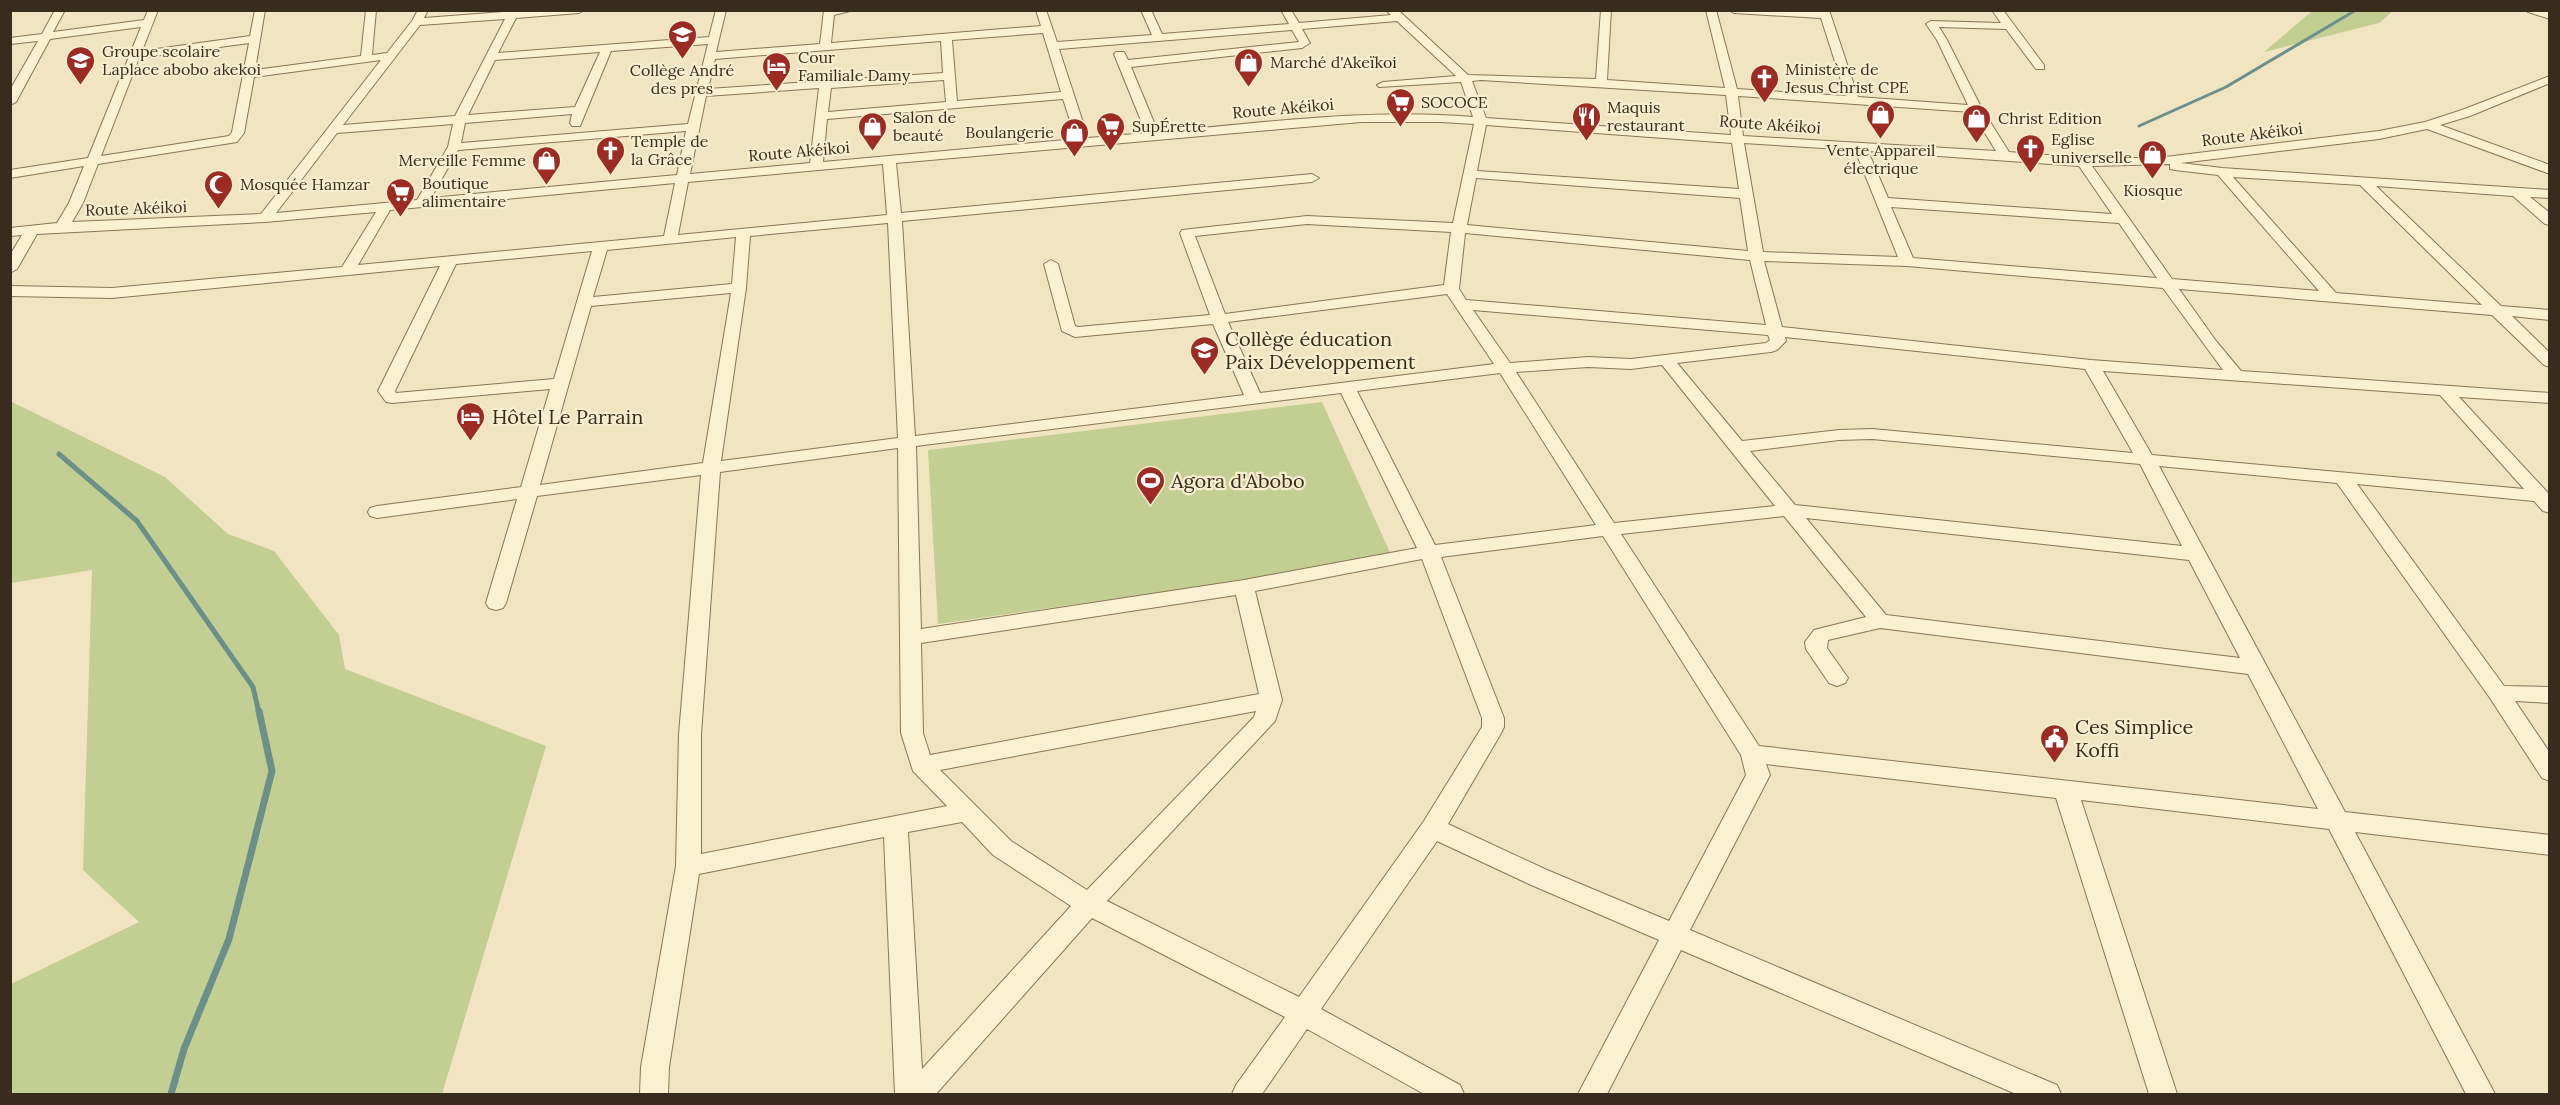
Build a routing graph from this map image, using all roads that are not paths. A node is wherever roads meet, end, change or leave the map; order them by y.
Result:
1 (60, 10) edge
2 (153, 10) edge
3 (260, 10) edge
4 (371, 10) edge
5 (579, 10) edge
6 (721, 10) edge
7 (849, 10) edge
8 (1041, 10) edge
9 (1146, 10) edge
10 (1286, 10) edge
11 (1606, 10) edge
12 (1711, 10) edge
13 (1734, 10) edge
14 (1997, 10) edge
15 (2532, 10) edge
16 (562, 11) edge
17 (829, 11) edge
18 (1825, 13) edge
19 (1394, 14) edge
20 (512, 15) junction
21 (420, 16) edge
22 (2550, 16) edge
23 (148, 23) junction
24 (1295, 26) junction
25 (2010, 26) junction
26 (1047, 29) junction
27 (46, 36) junction
28 (946, 37) junction
29 (1158, 37) junction
30 (255, 39) junction
31 (713, 40) junction
32 (10, 41) edge
33 (1115, 41) junction
34 (825, 46) junction
35 (1053, 46) junction
36 (607, 48) junction
37 (136, 56) junction
38 (390, 56) junction
39 (709, 56) junction
40 (493, 57) junction
41 (366, 58) junction
42 (1125, 64) junction
43 (2040, 66) dead end
44 (249, 74) junction
45 (949, 76) junction
46 (1464, 78) junction
47 (2550, 79) edge
48 (1601, 83) junction
49 (825, 85) junction
50 (1383, 85) dead end
51 (1732, 92) junction
52 (702, 93) junction
53 (1068, 95) junction
54 (1853, 99) junction
55 (10, 102) edge
56 (952, 106) junction
57 (1976, 108) junction
58 (579, 110) junction
59 (822, 116) junction
60 (460, 119) junction
61 (1481, 121) junction
62 (2428, 124) junction
63 (693, 127) junction
64 (333, 130) junction
65 (1154, 136) junction
66 (572, 137) junction
67 (1737, 138) junction
68 (1083, 143) junction
69 (454, 147) junction
70 (1860, 147) junction
71 (2005, 156) junction
72 (889, 159) junction
73 (93, 161) junction
74 (2083, 162) junction
75 (2157, 162) junction
76 (816, 166) junction
77 (2550, 170) edge
78 (2222, 172) junction
79 (10, 174) edge
80 (1471, 174) junction
81 (682, 178) junction
82 (1312, 178) dead end
83 (2363, 182) junction
84 (2516, 191) junction
85 (1746, 194) junction
86 (2550, 195) edge
87 (1884, 202) junction
88 (422, 204) junction
89 (385, 208) junction
90 (265, 218) junction
91 (895, 218) junction
92 (2123, 219) junction
93 (2550, 221) edge
94 (62, 227) junction
95 (1459, 228) junction
96 (32, 230) junction
97 (10, 232) edge
98 (743, 232) junction
99 (670, 238) junction
100 (601, 245) junction
101 (1756, 256) junction
102 (450, 261) junction
103 (1907, 262) junction
104 (1051, 264) dead end
105 (10, 269) edge
106 (347, 271) junction
107 (2168, 282) junction
108 (739, 288) junction
109 (10, 291) edge
110 (2331, 296) junction
111 (1456, 297) junction
112 (584, 302) junction
113 (2496, 310) junction
114 (2550, 315) edge
115 (1219, 319) junction
116 (1775, 331) junction
117 (1666, 360) junction
118 (2550, 363) edge
119 (2091, 364) junction
120 (1505, 368) junction
121 (2235, 374) junction
122 (560, 383) junction
123 (1347, 389) junction
124 (2445, 392) junction
125 (2550, 398) edge
126 (1255, 400) junction
127 (906, 442) junction
128 (1738, 447) junction
129 (2147, 461) junction
130 (711, 468) junction
131 (2344, 480) junction
132 (530, 492) junction
133 (2545, 502) edge
134 (1787, 510) junction
135 (377, 512) dead end
136 (1609, 529) junction
137 (1429, 552) junction
138 (2195, 554) junction
139 (1244, 587) junction
140 (496, 603) dead end
141 (1880, 621) junction
142 (910, 638) junction
143 (2254, 667) junction
144 (1837, 678) dead end
145 (2498, 693) junction
146 (2550, 695) edge
147 (1271, 700) junction
148 (1752, 754) junction
149 (921, 765) junction
150 (2550, 772) edge
151 (2066, 791) junction
152 (965, 812) junction
153 (2336, 822) junction
154 (896, 826) junction
155 (1433, 828) junction
156 (2550, 845) edge
157 (688, 866) junction
158 (1089, 904) junction
159 (1676, 935) junction
160 (1302, 1012) junction
161 (654, 1095) edge
162 (909, 1095) edge
163 (918, 1095) edge
164 (1246, 1095) edge
165 (1450, 1095) edge
166 (1592, 1095) edge
167 (2047, 1095) edge
168 (2163, 1095) edge
169 (2481, 1095) edge

1 - 27 street
2 - 23 street
3 - 30 street
4 - 41 street
5 - 16 street
6 - 31 street
7 - 17 street
8 - 26 street
9 - 29 street
10 - 24 street
11 - 48 street
12 - 51 street
13 - 18 street
14 - 25 street
15 - 22 street
16 - 20 street
17 - 34 street
18 - 54 street
19 - 24 street
19 - 46 street
20 - 21 street
20 - 40 street
21 - 38 street
23 - 27 street
23 - 37 street
24 - 29 street
24 - 42 street
25 - 43 street
25 - 57 street
26 - 28 street
26 - 35 street
27 - 32 street
27 - 55 street
28 - 34 street
28 - 45 street
29 - 33 street
30 - 37 street
30 - 44 street
31 - 36 street
31 - 39 street
33 - 35 street
33 - 42 street
34 - 39 street
35 - 53 street
36 - 40 street
36 - 58 street
37 - 73 street
38 - 41 street
38 - 64 street
39 - 52 street
40 - 60 street
41 - 44 street
42 - 65 street
44 - 73 street
45 - 49 street
45 - 56 street
46 - 48 street
46 - 50 street
46 - 61 street
47 - 62 street, Route Akéikoi
48 - 51 street
49 - 52 street
49 - 59 street
51 - 54 street
51 - 67 street
52 - 63 street
53 - 56 street
53 - 68 street
54 - 57 street
56 - 59 street
57 - 71 street
58 - 60 street
58 - 66 street
59 - 76 street
60 - 64 street
60 - 69 street
61 - 65 street, Route Akéikoi
61 - 67 street, Route Akéikoi
61 - 80 street
62 - 75 street, Route Akéikoi
62 - 77 street
63 - 66 street
63 - 81 street
64 - 90 street
65 - 68 street, Route Akéikoi
66 - 69 street
67 - 70 street, Route Akéikoi
67 - 85 street
68 - 72 street, Route Akéikoi
69 - 88 street
70 - 71 street, Route Akéikoi
70 - 87 street
71 - 74 street, Route Akéikoi
72 - 76 street, Route Akéikoi
72 - 91 street
73 - 79 street
73 - 94 street
74 - 75 street, Route Akéikoi
74 - 92 street
75 - 78 street
76 - 81 street, Route Akéikoi
78 - 83 street
78 - 110 street
80 - 85 street
80 - 95 street
81 - 88 street, Route Akéikoi
81 - 99 street
82 - 91 street
83 - 84 street
83 - 113 street
84 - 86 street
84 - 93 street
85 - 101 street
87 - 92 street
87 - 103 street
88 - 89 street, Route Akéikoi
89 - 90 street, Route Akéikoi
89 - 106 street
90 - 94 street, Route Akéikoi
91 - 98 street
91 - 127 street
92 - 107 street
94 - 96 street, Route Akéikoi
95 - 101 street
95 - 111 street
95 - 115 street
96 - 97 street, Route Akéikoi
96 - 105 street
98 - 99 street
98 - 108 street
99 - 100 street
100 - 102 street
100 - 112 street
101 - 103 street
101 - 116 street
102 - 106 street
102 - 122 street
103 - 107 street
104 - 115 street
106 - 109 street
107 - 110 street
107 - 121 street
108 - 112 street
108 - 130 street
110 - 113 street
111 - 115 street
111 - 116 street
111 - 120 street
112 - 122 street
113 - 114 street
113 - 118 street
115 - 126 street
116 - 117 street
116 - 119 street
117 - 120 street
117 - 128 street
119 - 121 street
119 - 129 street
120 - 123 street
120 - 136 street
121 - 124 street
122 - 132 street
123 - 126 street
123 - 137 street
124 - 125 street
124 - 133 street
126 - 127 street
127 - 130 street
127 - 142 street
128 - 129 street
128 - 134 street
129 - 131 street
129 - 138 street
130 - 132 street
130 - 157 street
131 - 133 street
131 - 145 street
132 - 135 street
132 - 140 street
134 - 136 street
134 - 138 street
134 - 141 street
136 - 137 street
136 - 148 street
137 - 139 street
137 - 155 street
138 - 143 street
139 - 142 street
139 - 147 street
141 - 143 street
141 - 144 street
142 - 149 street
143 - 153 street
145 - 146 street
145 - 150 street
147 - 149 street
147 - 158 street
148 - 151 street
148 - 159 street
149 - 152 street
151 - 153 street
151 - 168 street
152 - 154 street
152 - 158 street
153 - 156 street
153 - 169 street
154 - 157 street
154 - 162 street
155 - 159 street
155 - 160 street
157 - 161 street
158 - 160 street
158 - 163 street
159 - 166 street
159 - 167 street
160 - 164 street
160 - 165 street

